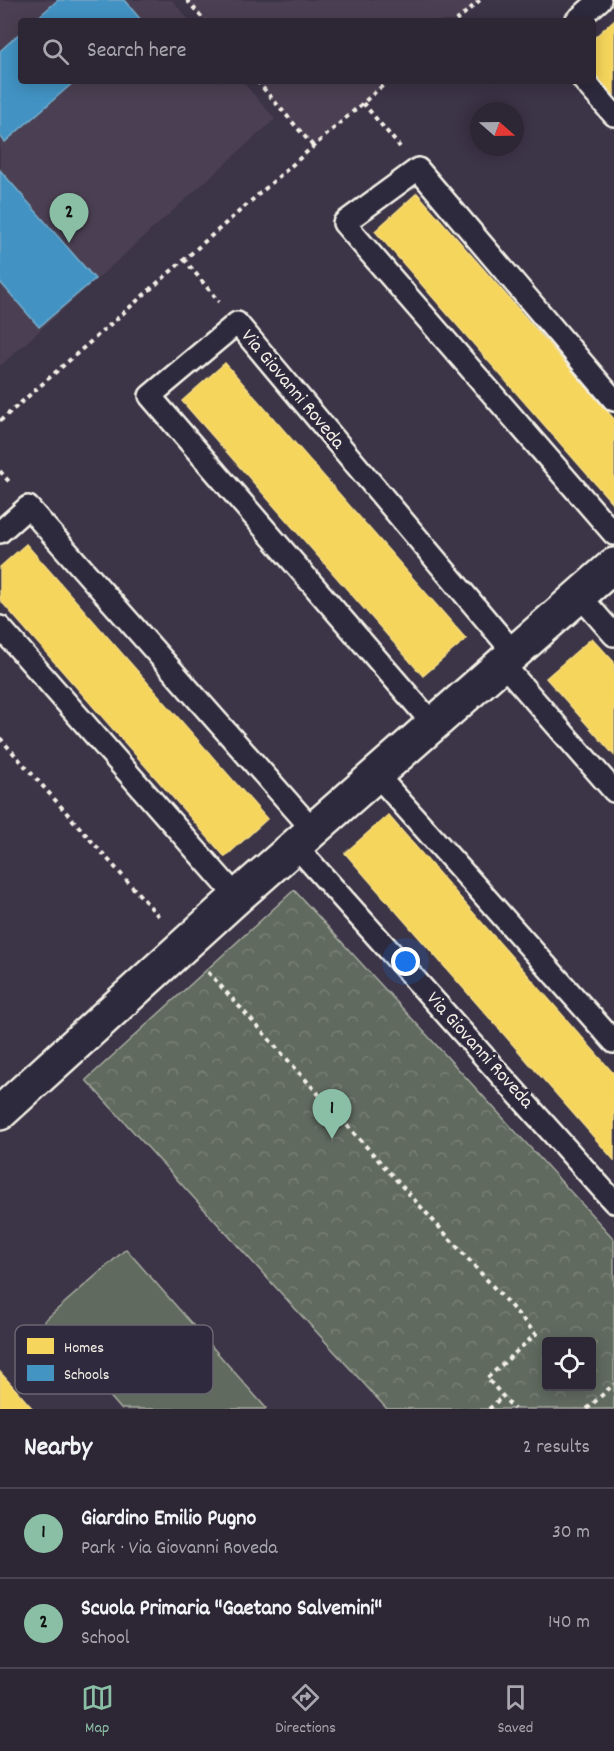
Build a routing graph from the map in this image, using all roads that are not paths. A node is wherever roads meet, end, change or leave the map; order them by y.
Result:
1 (600, 0) edge
2 (579, 18) edge
3 (587, 84) edge
4 (614, 115) edge
5 (614, 400) edge
6 (0, 532) edge
7 (614, 534) edge
8 (614, 565) edge
9 (580, 596) junction
10 (0, 627) edge
11 (614, 635) edge
12 (508, 658) junction
13 (433, 724) junction
14 (376, 774) junction
15 (614, 791) edge
16 (304, 838) junction
17 (237, 897) junction
18 (614, 1042) edge
19 (0, 1113) edge
20 (614, 1202) edge

1 - 2 lane
3 - 4 lane
5 - 7 lane
6 - 16 lane, Via Giovanni Roveda
8 - 9 street
9 - 11 lane
9 - 12 street
10 - 17 lane
12 - 13 street
12 - 13 lane, Via Giovanni Roveda
12 - 15 lane, Via Giovanni Roveda
13 - 14 street
14 - 16 street
14 - 18 lane
16 - 17 street
16 - 20 lane, Via Giovanni Roveda
17 - 19 street

